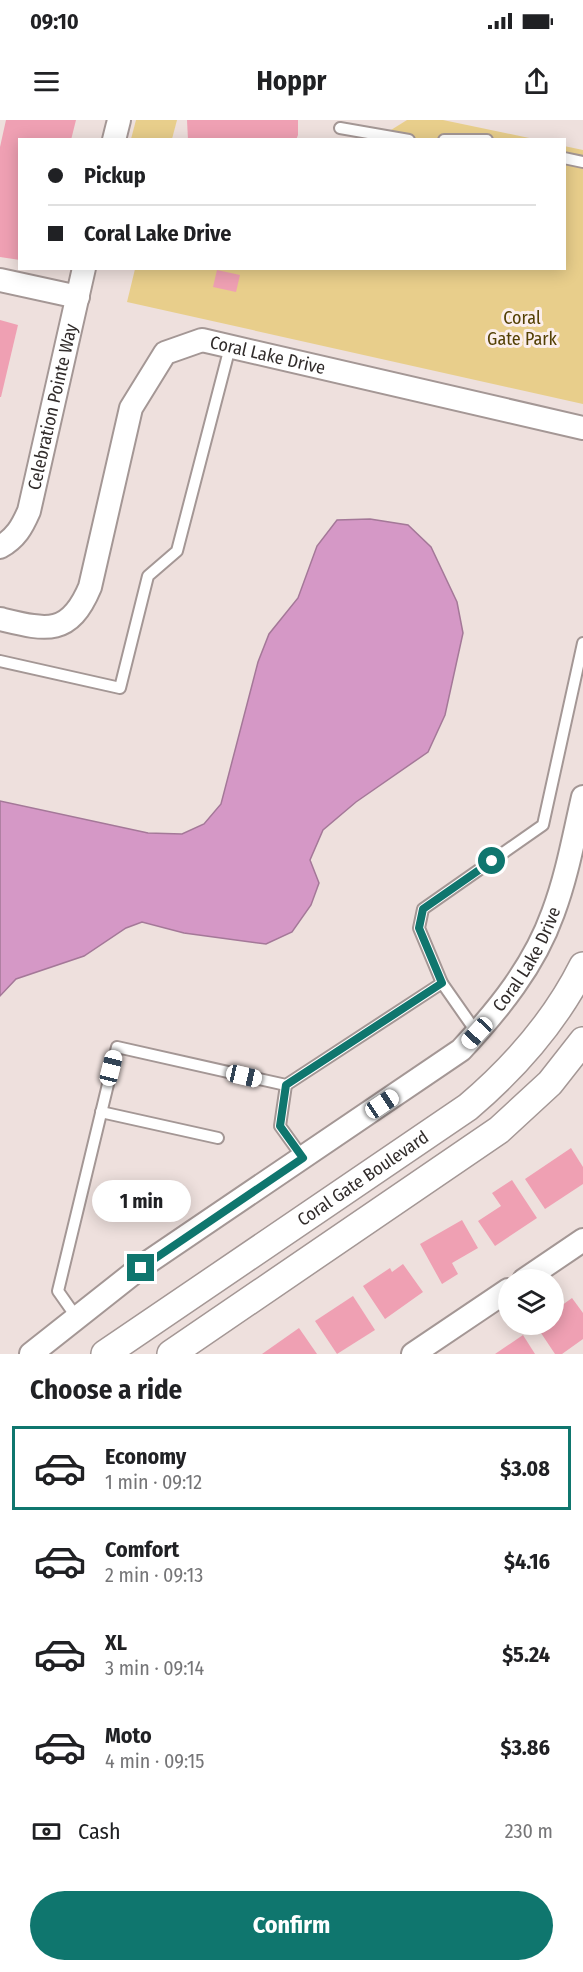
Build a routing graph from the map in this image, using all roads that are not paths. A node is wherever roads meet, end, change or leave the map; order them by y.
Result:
1 (118, 120) edge
2 (340, 128) dead end
3 (114, 138) edge
4 (398, 138) edge
5 (566, 158) edge
6 (583, 162) edge
7 (84, 270) edge
8 (0, 280) edge
9 (78, 297) junction
10 (230, 346) junction
11 (583, 428) edge
12 (5, 544) edge
13 (0, 619) edge
14 (583, 643) edge
15 (0, 661) edge
16 (583, 797) edge
17 (583, 966) edge
18 (442, 983) junction
19 (477, 1033) junction
20 (583, 1041) edge
21 (286, 1085) junction
22 (101, 1112) junction
23 (218, 1138) dead end
24 (303, 1158) junction
25 (583, 1240) edge
26 (540, 1269) edge
27 (498, 1297) edge
28 (77, 1318) junction
29 (31, 1354) edge
30 (105, 1354) edge
31 (171, 1354) edge
32 (413, 1354) edge

1 - 3 street
2 - 4 lane
5 - 6 lane
7 - 9 street, Celebration Pointe Way
8 - 9 street
9 - 12 street, Celebration Pointe Way
10 - 11 street, Coral Lake Drive
10 - 13 street, Coral Lake Drive
10 - 15 lane
14 - 18 lane
16 - 19 street, Coral Lake Drive
17 - 30 street, Coral Gate Boulevard
18 - 19 lane
18 - 21 lane
19 - 24 street, Coral Lake Drive
20 - 31 street, Coral Gate Boulevard
21 - 22 lane
21 - 24 lane
22 - 23 lane
22 - 28 lane
24 - 28 street, Coral Lake Drive
25 - 26 street
27 - 32 street
28 - 29 street, Coral Lake Drive

